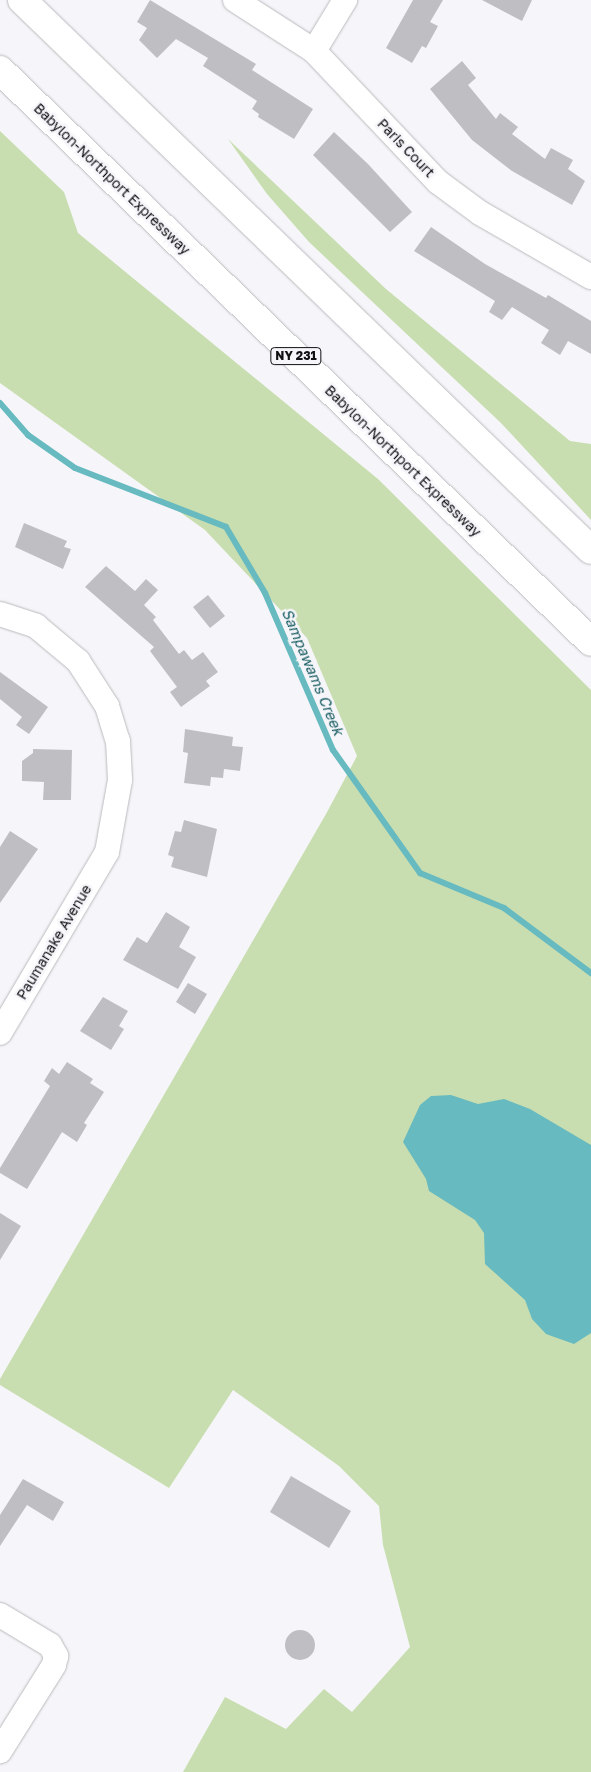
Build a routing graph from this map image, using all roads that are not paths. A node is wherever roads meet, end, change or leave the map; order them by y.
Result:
1 (22, 0) edge
2 (235, 0) edge
3 (346, 0) edge
4 (314, 51) junction
5 (0, 70) edge
6 (591, 277) edge
7 (591, 550) edge
8 (0, 614) edge
9 (591, 642) edge
10 (0, 1033) edge
11 (0, 1615) edge
12 (0, 1751) edge

1 - 7 main road
2 - 4 street, Paris Court
3 - 4 street
4 - 6 street, Paris Court
5 - 9 main road, Babylon-Northport Expressway / NY 231
8 - 10 street, Paumanake Avenue
11 - 12 street

